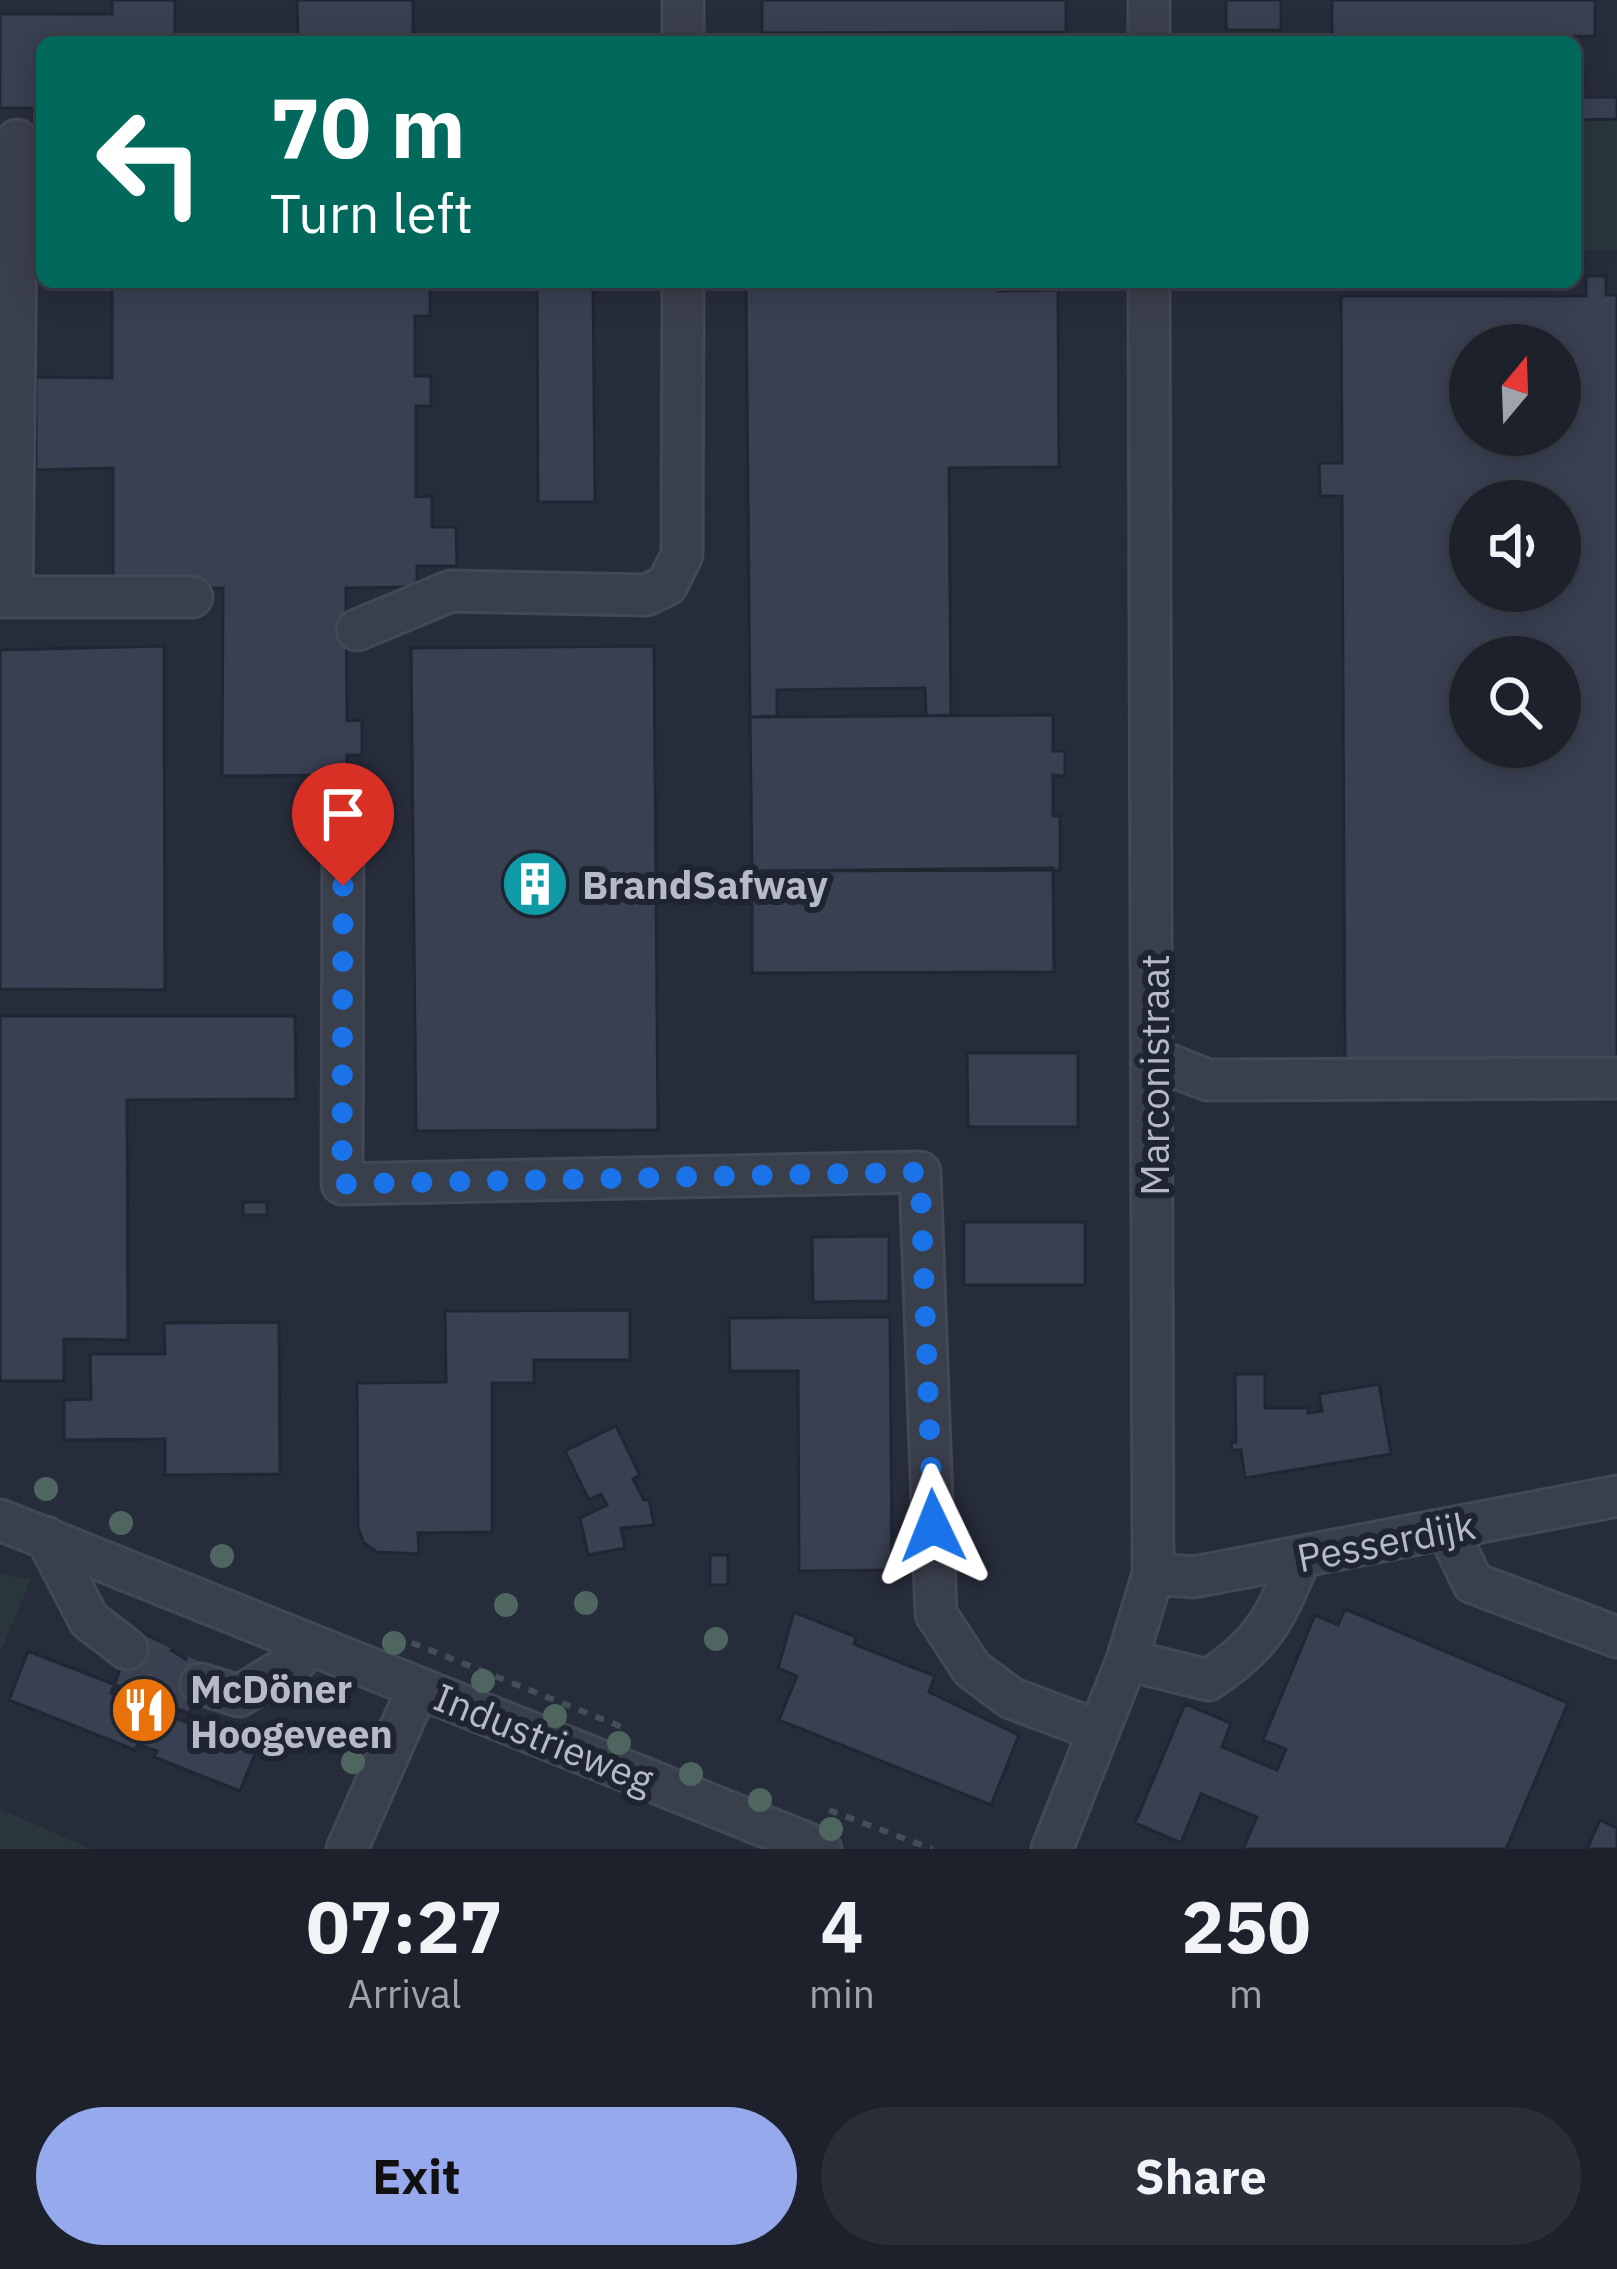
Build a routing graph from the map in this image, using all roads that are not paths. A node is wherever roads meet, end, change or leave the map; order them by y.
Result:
1 (683, 0) edge
2 (1149, 0) edge
3 (683, 36) edge
4 (1149, 36) edge
5 (17, 140) dead end
6 (683, 288) edge
7 (1149, 288) edge
8 (8, 293) edge
9 (6, 597) edge
10 (192, 598) dead end
11 (357, 630) dead end
12 (343, 843) dead end
13 (1144, 1044) junction
14 (1617, 1078) edge
15 (1617, 1496) edge
16 (0, 1520) edge
17 (1447, 1529) junction
18 (46, 1537) junction
19 (1300, 1558) junction
20 (1154, 1574) junction
21 (1617, 1636) edge
22 (310, 1643) junction
23 (128, 1649) tunnel mouth
24 (1127, 1660) junction
25 (201, 1684) tunnel mouth
26 (418, 1688) junction
27 (1099, 1731) junction
28 (347, 1849) edge
29 (821, 1849) edge
30 (1052, 1849) edge

1 - 3 street
2 - 4 street
5 - 8 street
6 - 11 street
7 - 13 street, Marconistraat
8 - 9 street
9 - 10 street
12 - 27 street
13 - 14 street
13 - 20 street, Marconistraat
15 - 17 street, Pesserdijk
16 - 18 street, Industrieweg
17 - 19 street, Pesserdijk
17 - 21 street
18 - 22 street, Industrieweg
18 - 23 street
19 - 20 street, Pesserdijk
19 - 24 street
20 - 24 street, Marconistraat
22 - 25 street
22 - 26 street, Industrieweg
24 - 27 street, Marconistraat
26 - 28 street
26 - 29 street, Industrieweg
27 - 30 street, Marconistraat

